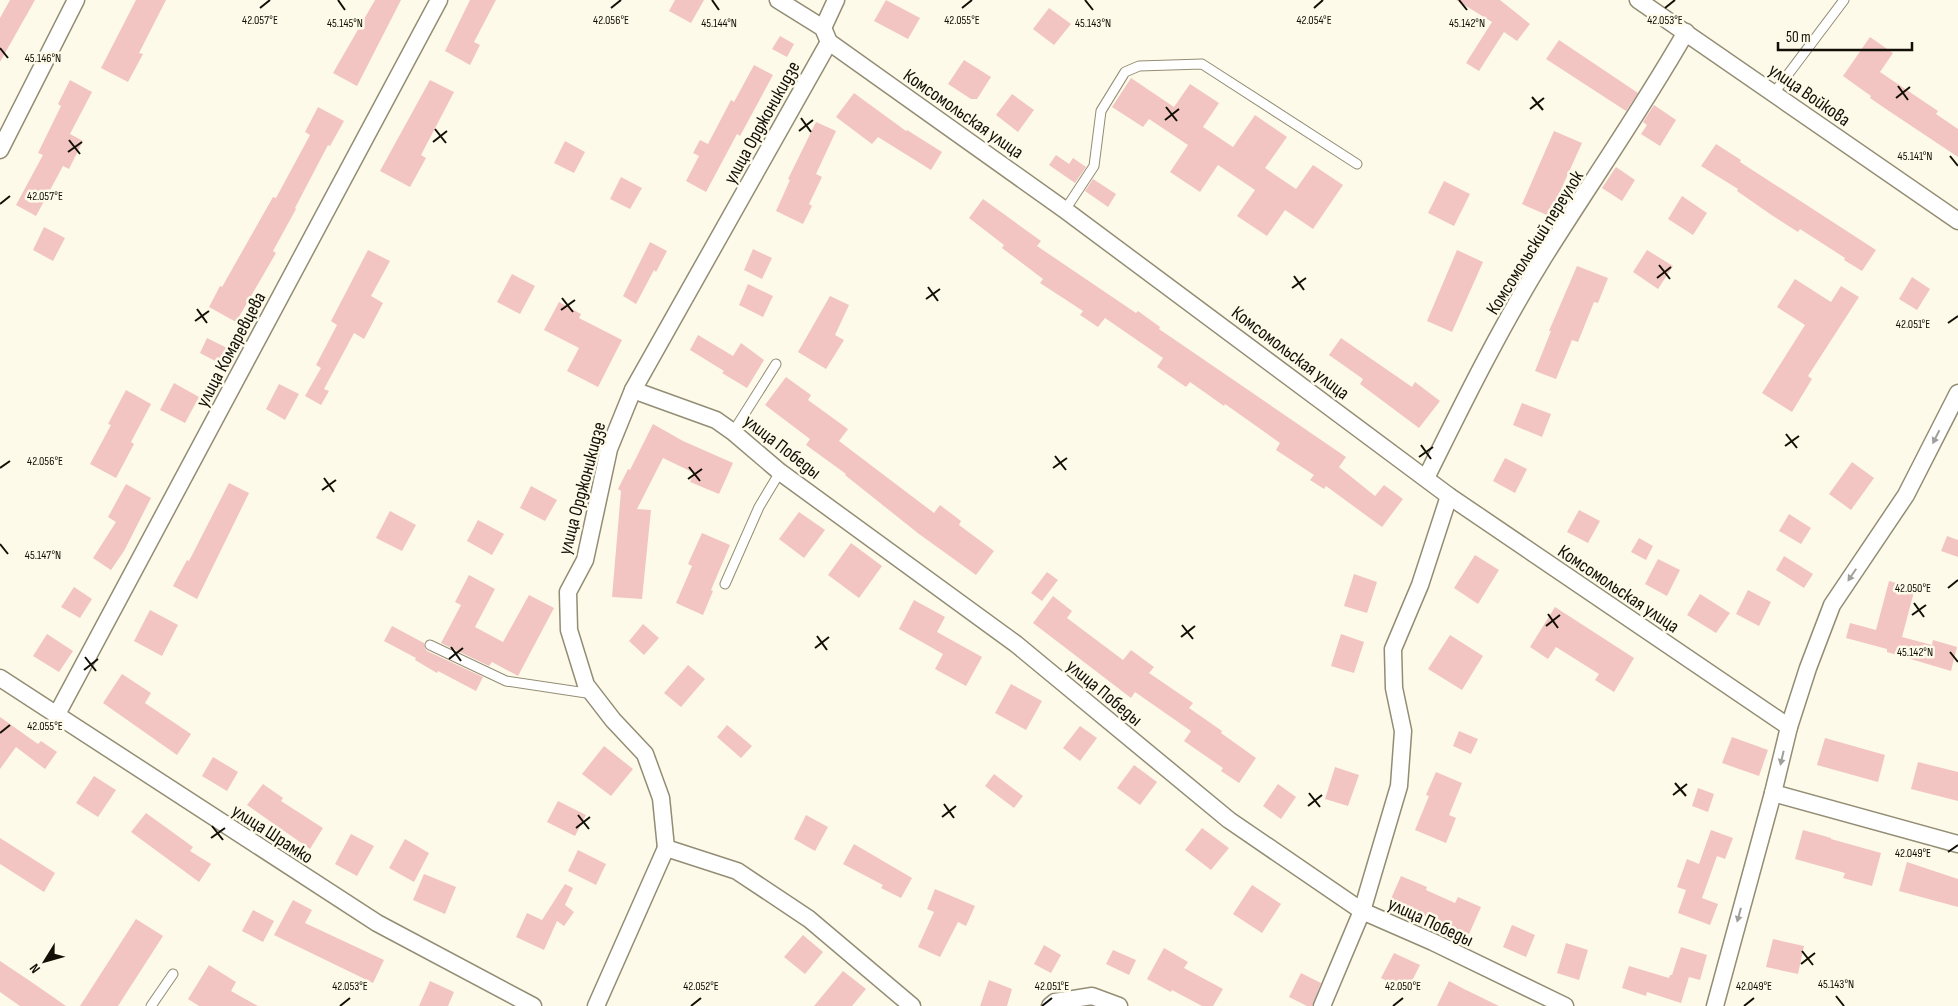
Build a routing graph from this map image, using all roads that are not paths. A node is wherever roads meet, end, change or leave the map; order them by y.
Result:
1 (76, 0) edge
2 (439, 0) edge
3 (778, 0) edge
4 (836, 0) edge
5 (1638, 0) edge
6 (1844, 0) edge
7 (1686, 32) junction
8 (826, 35) junction
9 (1774, 93) junction
10 (0, 150) edge
11 (1357, 164) dead end
12 (1065, 210) junction
13 (1958, 221) edge
14 (776, 364) dead end
15 (633, 390) junction
16 (1958, 393) edge
17 (733, 432) junction
18 (780, 472) junction
19 (1426, 478) junction
20 (1449, 496) junction
21 (725, 584) dead end
22 (430, 645) dead end
23 (0, 678) edge
24 (593, 694) junction
25 (56, 716) junction
26 (1789, 727) junction
27 (1773, 793) junction
28 (1958, 844) edge
29 (666, 848) junction
30 (1362, 911) junction
31 (173, 974) dead end
32 (151, 1006) edge
33 (533, 1006) edge
34 (596, 1006) edge
35 (912, 1006) edge
36 (1050, 1006) edge
37 (1119, 1006) edge
38 (1322, 1006) edge
39 (1565, 1006) edge
40 (1715, 1006) edge

1 - 10 street
2 - 25 street, улица Комаревцева
3 - 8 street, Комсомольская улица
4 - 8 street, улица Орджоникидзе
5 - 7 street, улица Войкова
6 - 9 lane
7 - 9 street, улица Войкова
7 - 19 street, Комсомольский переулок
8 - 12 street, Комсомольская улица
8 - 15 street, улица Орджоникидзе
9 - 13 street, улица Войкова
11 - 12 lane
12 - 19 street, Комсомольская улица
14 - 17 lane
15 - 17 street, улица Победы
15 - 24 street, улица Орджоникидзе
16 -> 26 street
17 - 18 street, улица Победы
18 - 21 lane
18 - 30 street, улица Победы
19 - 20 street, Комсомольская улица
20 - 26 street, Комсомольская улица
20 - 30 street
22 - 24 lane
23 - 25 street, улица Шрамко
24 - 29 street, улица Орджоникидзе
25 - 33 street, улица Шрамко
26 -> 27 street
27 - 28 street
27 -> 40 street
29 - 34 street
29 - 35 street
30 - 38 street
30 - 39 street, улица Победы
31 - 32 lane
36 - 37 street

